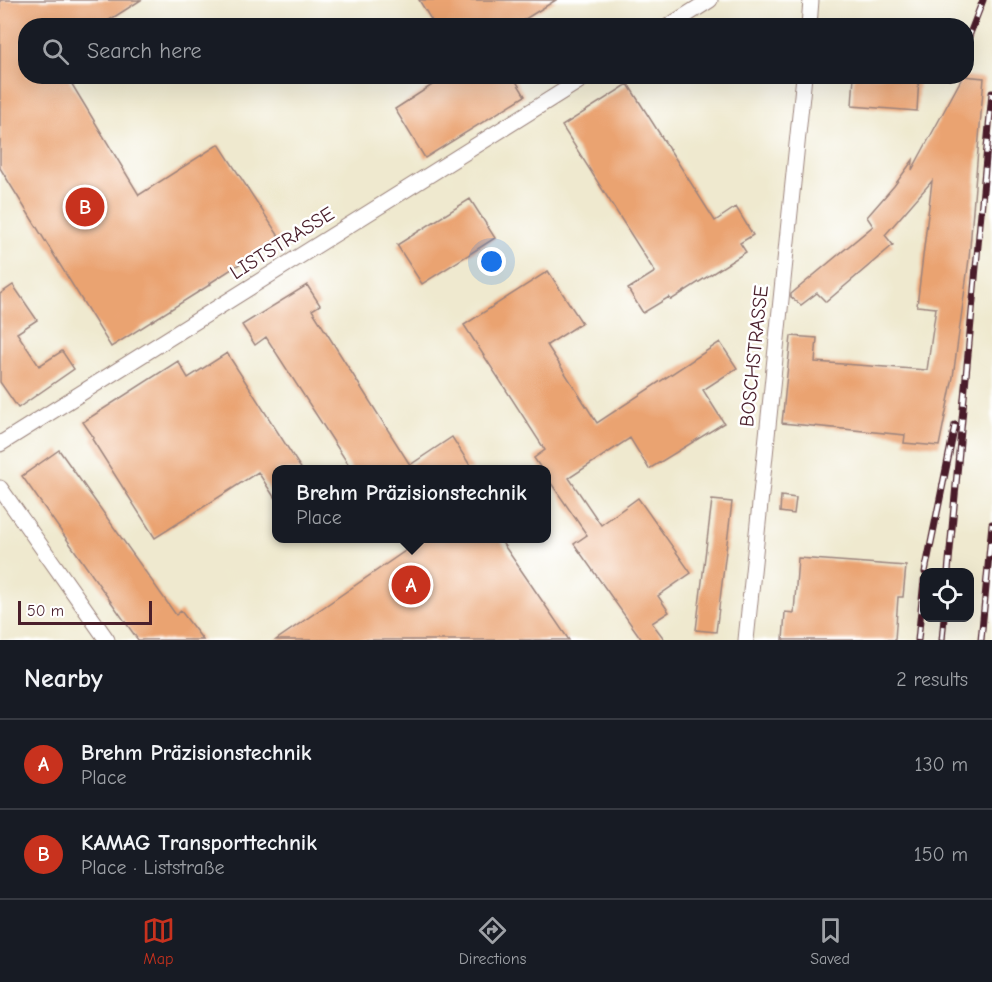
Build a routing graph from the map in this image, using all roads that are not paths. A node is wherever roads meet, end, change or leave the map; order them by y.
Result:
1 (710, 0) edge
2 (811, 0) edge
3 (682, 18) edge
4 (810, 18) edge
5 (574, 84) edge
6 (803, 84) edge
7 (0, 444) edge
8 (0, 488) edge
9 (107, 640) edge
10 (746, 640) edge

1 - 3 street
2 - 4 street
5 - 7 street, LISTSTRASSE
6 - 10 street, BOSCHSTRASSE
8 - 9 street

